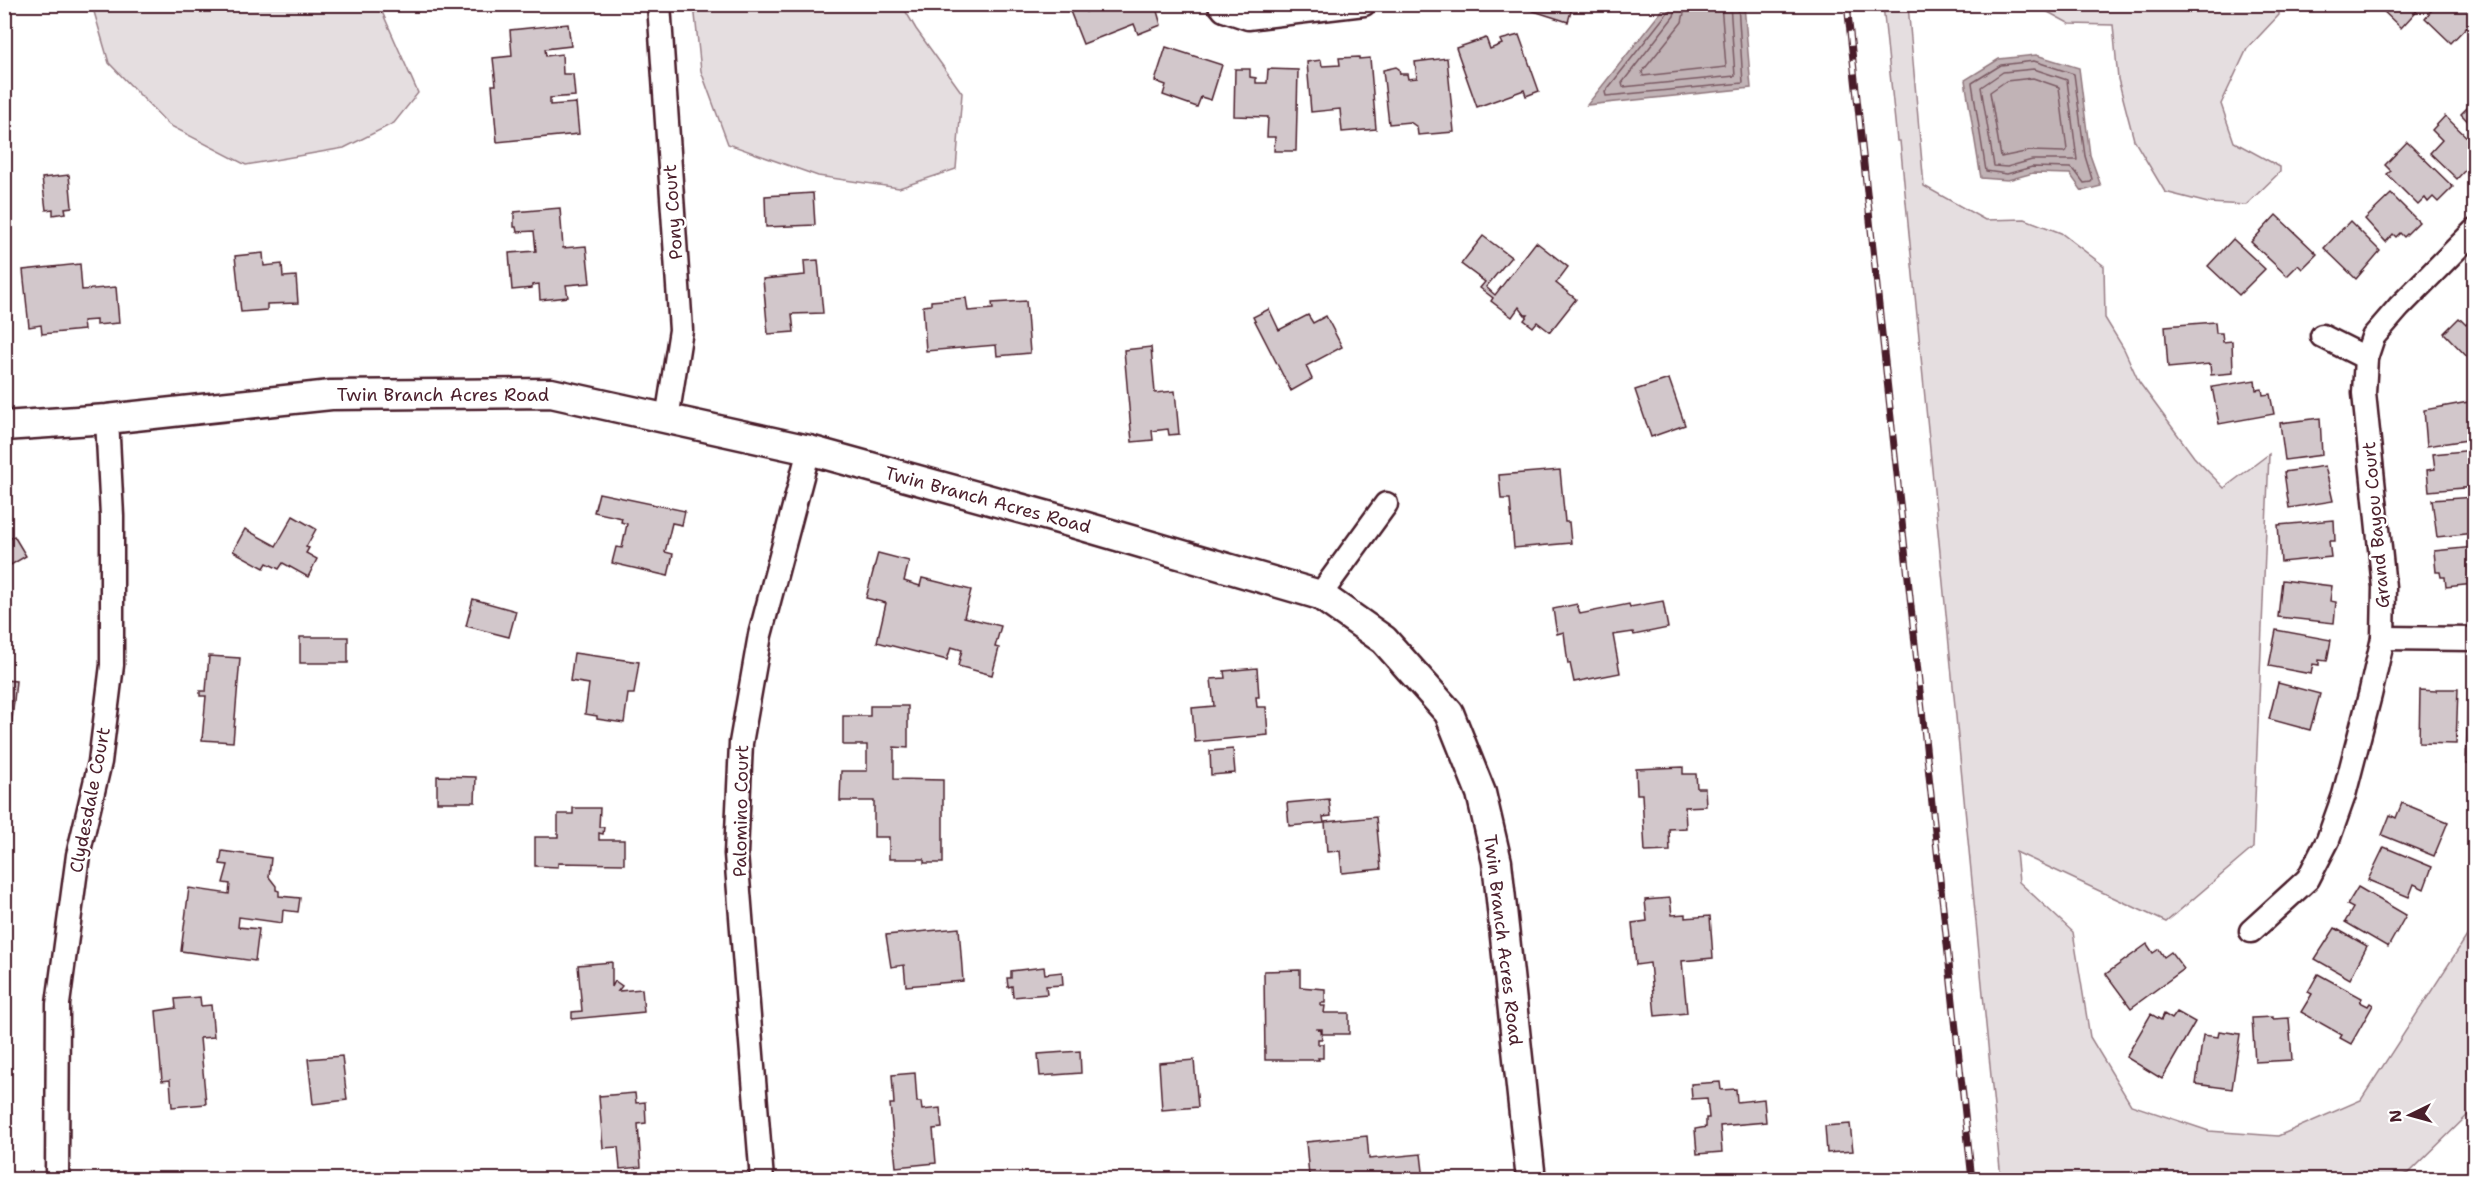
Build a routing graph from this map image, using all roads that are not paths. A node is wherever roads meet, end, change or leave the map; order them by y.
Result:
1 (659, 4) edge
2 (1219, 4) edge
3 (1364, 4) edge
4 (2475, 231) edge
5 (2322, 336) dead end
6 (2366, 358) junction
7 (107, 419) junction
8 (667, 419) junction
9 (4, 426) edge
10 (809, 450) junction
11 (1386, 504) dead end
12 (1320, 595) junction
13 (2383, 638) junction
14 (2475, 639) edge
15 (2251, 931) dead end
16 (57, 1179) edge
17 (762, 1179) edge
18 (1531, 1179) edge

1 - 8 street, Pony Court
2 - 3 street
4 - 6 street, Grand Bayou Court
5 - 6 street
6 - 13 street, Grand Bayou Court
7 - 8 street, Twin Branch Acres Road
7 - 9 street, Twin Branch Acres Road
7 - 16 street, Clydesdale Court
8 - 10 street, Twin Branch Acres Road
10 - 12 street, Twin Branch Acres Road
10 - 17 street, Palomino Court
11 - 12 street
12 - 18 street, Twin Branch Acres Road
13 - 14 street
13 - 15 street, Grand Bayou Court

